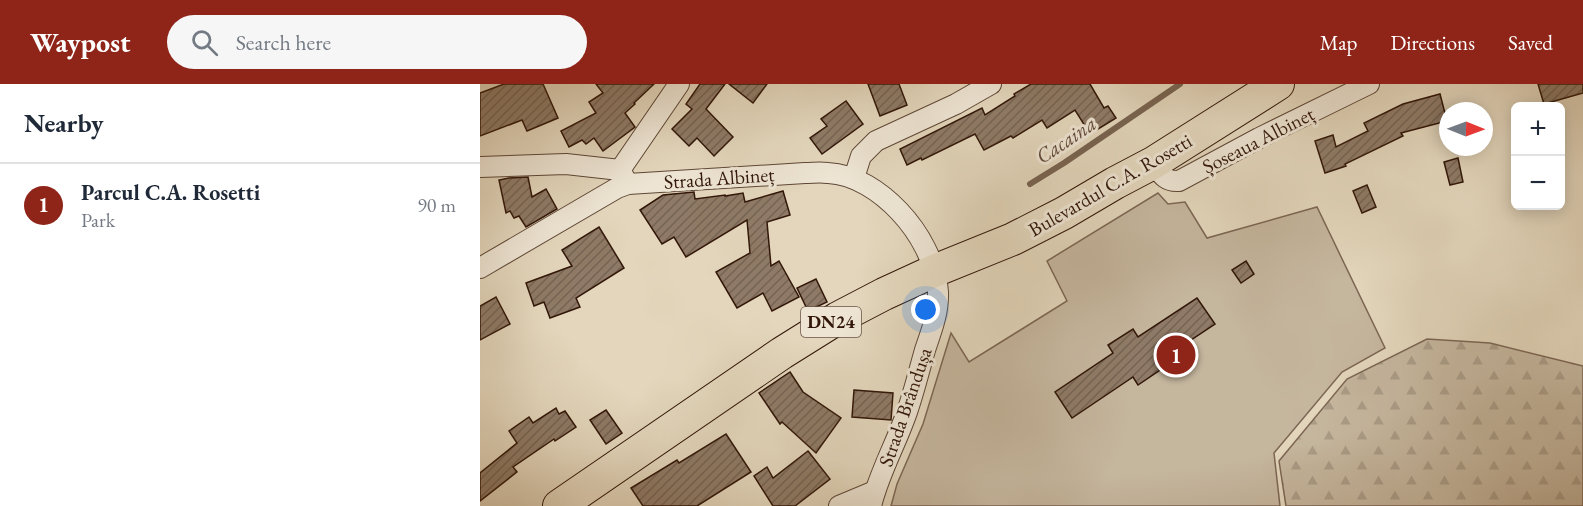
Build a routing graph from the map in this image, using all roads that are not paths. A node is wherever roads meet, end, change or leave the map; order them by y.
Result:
1 (679, 84) edge
2 (991, 84) edge
3 (1278, 84) edge
4 (1369, 84) edge
5 (1153, 163) junction
6 (480, 167) edge
7 (624, 177) junction
8 (854, 178) junction
9 (480, 268) edge
10 (934, 271) junction
11 (873, 499) edge
12 (559, 506) edge
13 (839, 506) edge

1 - 7 street
2 - 8 street
3 - 5 main road, Bulevardul C.A. Rosetti / DN24
4 - 5 street, Șoseaua Albineț
5 - 10 main road, Bulevardul C.A. Rosetti / DN24
6 - 7 street
7 - 8 street, Strada Albineț
7 - 9 street, Strada Albineț
8 - 10 street, Strada Albineț
10 - 11 street, Strada Brândușa
10 - 12 main road, DN24
11 - 13 street

